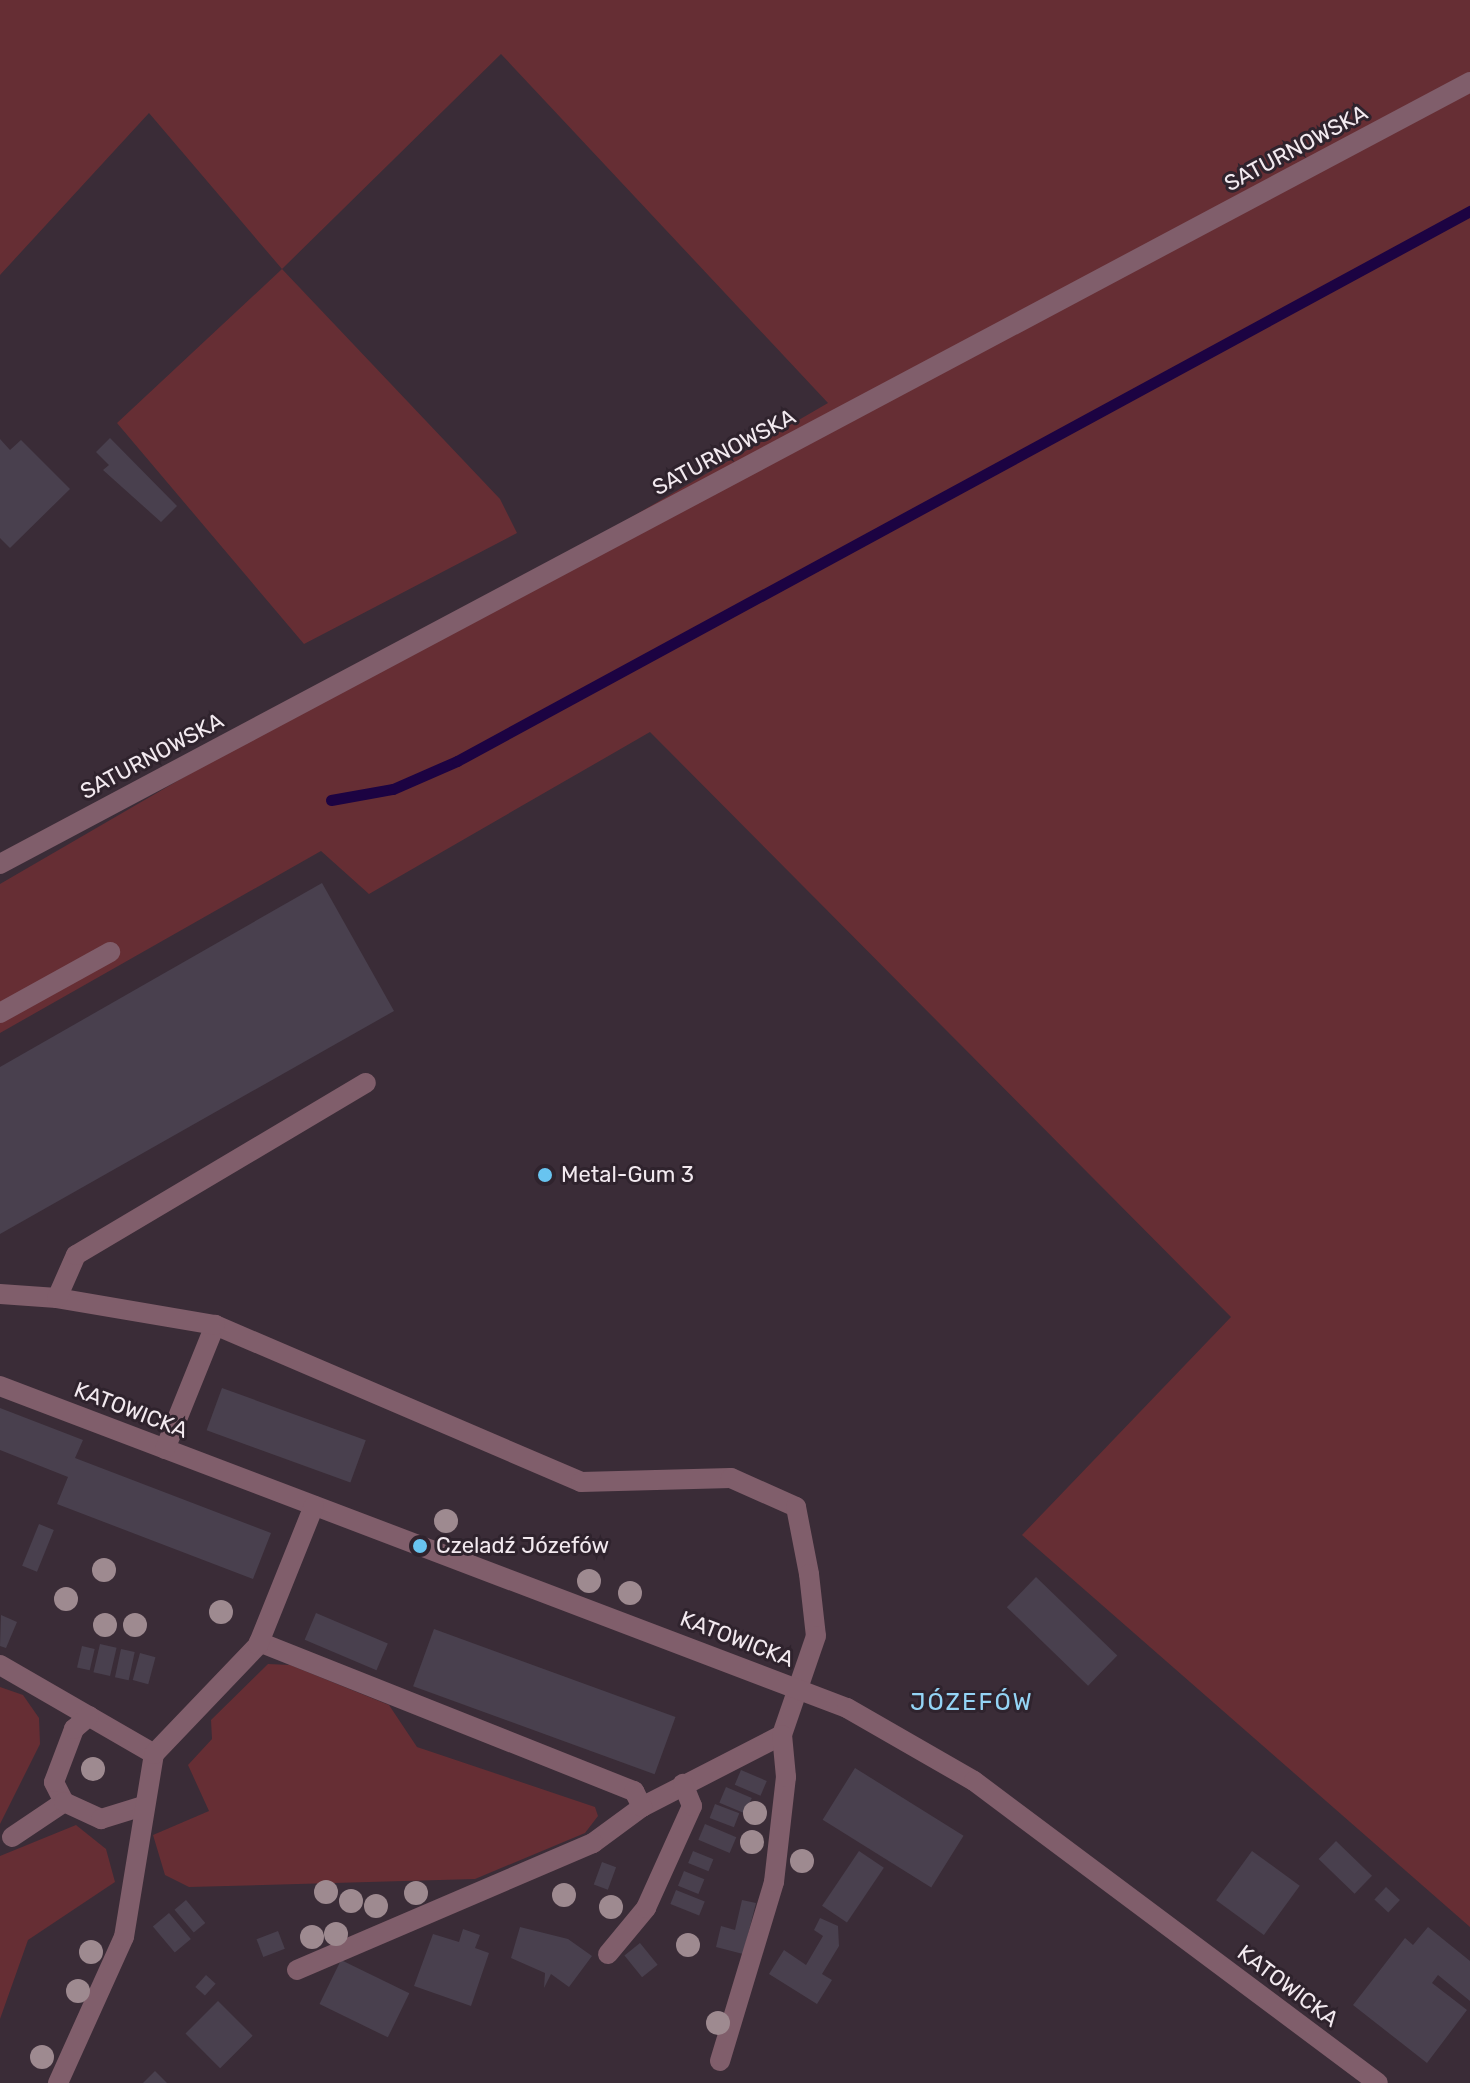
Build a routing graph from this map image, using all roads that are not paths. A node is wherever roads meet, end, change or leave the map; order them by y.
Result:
1 (1470, 82) edge
2 (0, 864) edge
3 (110, 952) dead end
4 (0, 1013) edge
5 (366, 1083) dead end
6 (0, 1294) edge
7 (57, 1298) junction
8 (215, 1325) junction
9 (0, 1386) edge
10 (165, 1449) junction
11 (314, 1506) junction
12 (259, 1642) junction
13 (0, 1665) edge
14 (801, 1689) junction
15 (89, 1716) junction
16 (782, 1735) junction
17 (154, 1754) junction
18 (683, 1784) junction
19 (64, 1802) junction
20 (143, 1806) junction
21 (642, 1807) junction
22 (12, 1837) dead end
23 (608, 1954) dead end
24 (297, 1970) dead end
25 (720, 2061) dead end
26 (58, 2083) edge
27 (1378, 2083) edge

1 - 2 street, SATURNOWSKA
3 - 4 street
5 - 7 street
6 - 7 street
7 - 8 street
8 - 10 street
8 - 14 street
9 - 10 street, KATOWICKA
10 - 11 street, KATOWICKA
11 - 12 street
11 - 14 street, KATOWICKA
12 - 17 street
12 - 21 street
13 - 15 street
14 - 16 street
14 - 27 street, KATOWICKA
15 - 17 street
15 - 19 street
16 - 18 street
16 - 25 street
17 - 20 street
18 - 21 street
18 - 23 street
19 - 20 street
19 - 22 street
20 - 26 street
21 - 24 street

